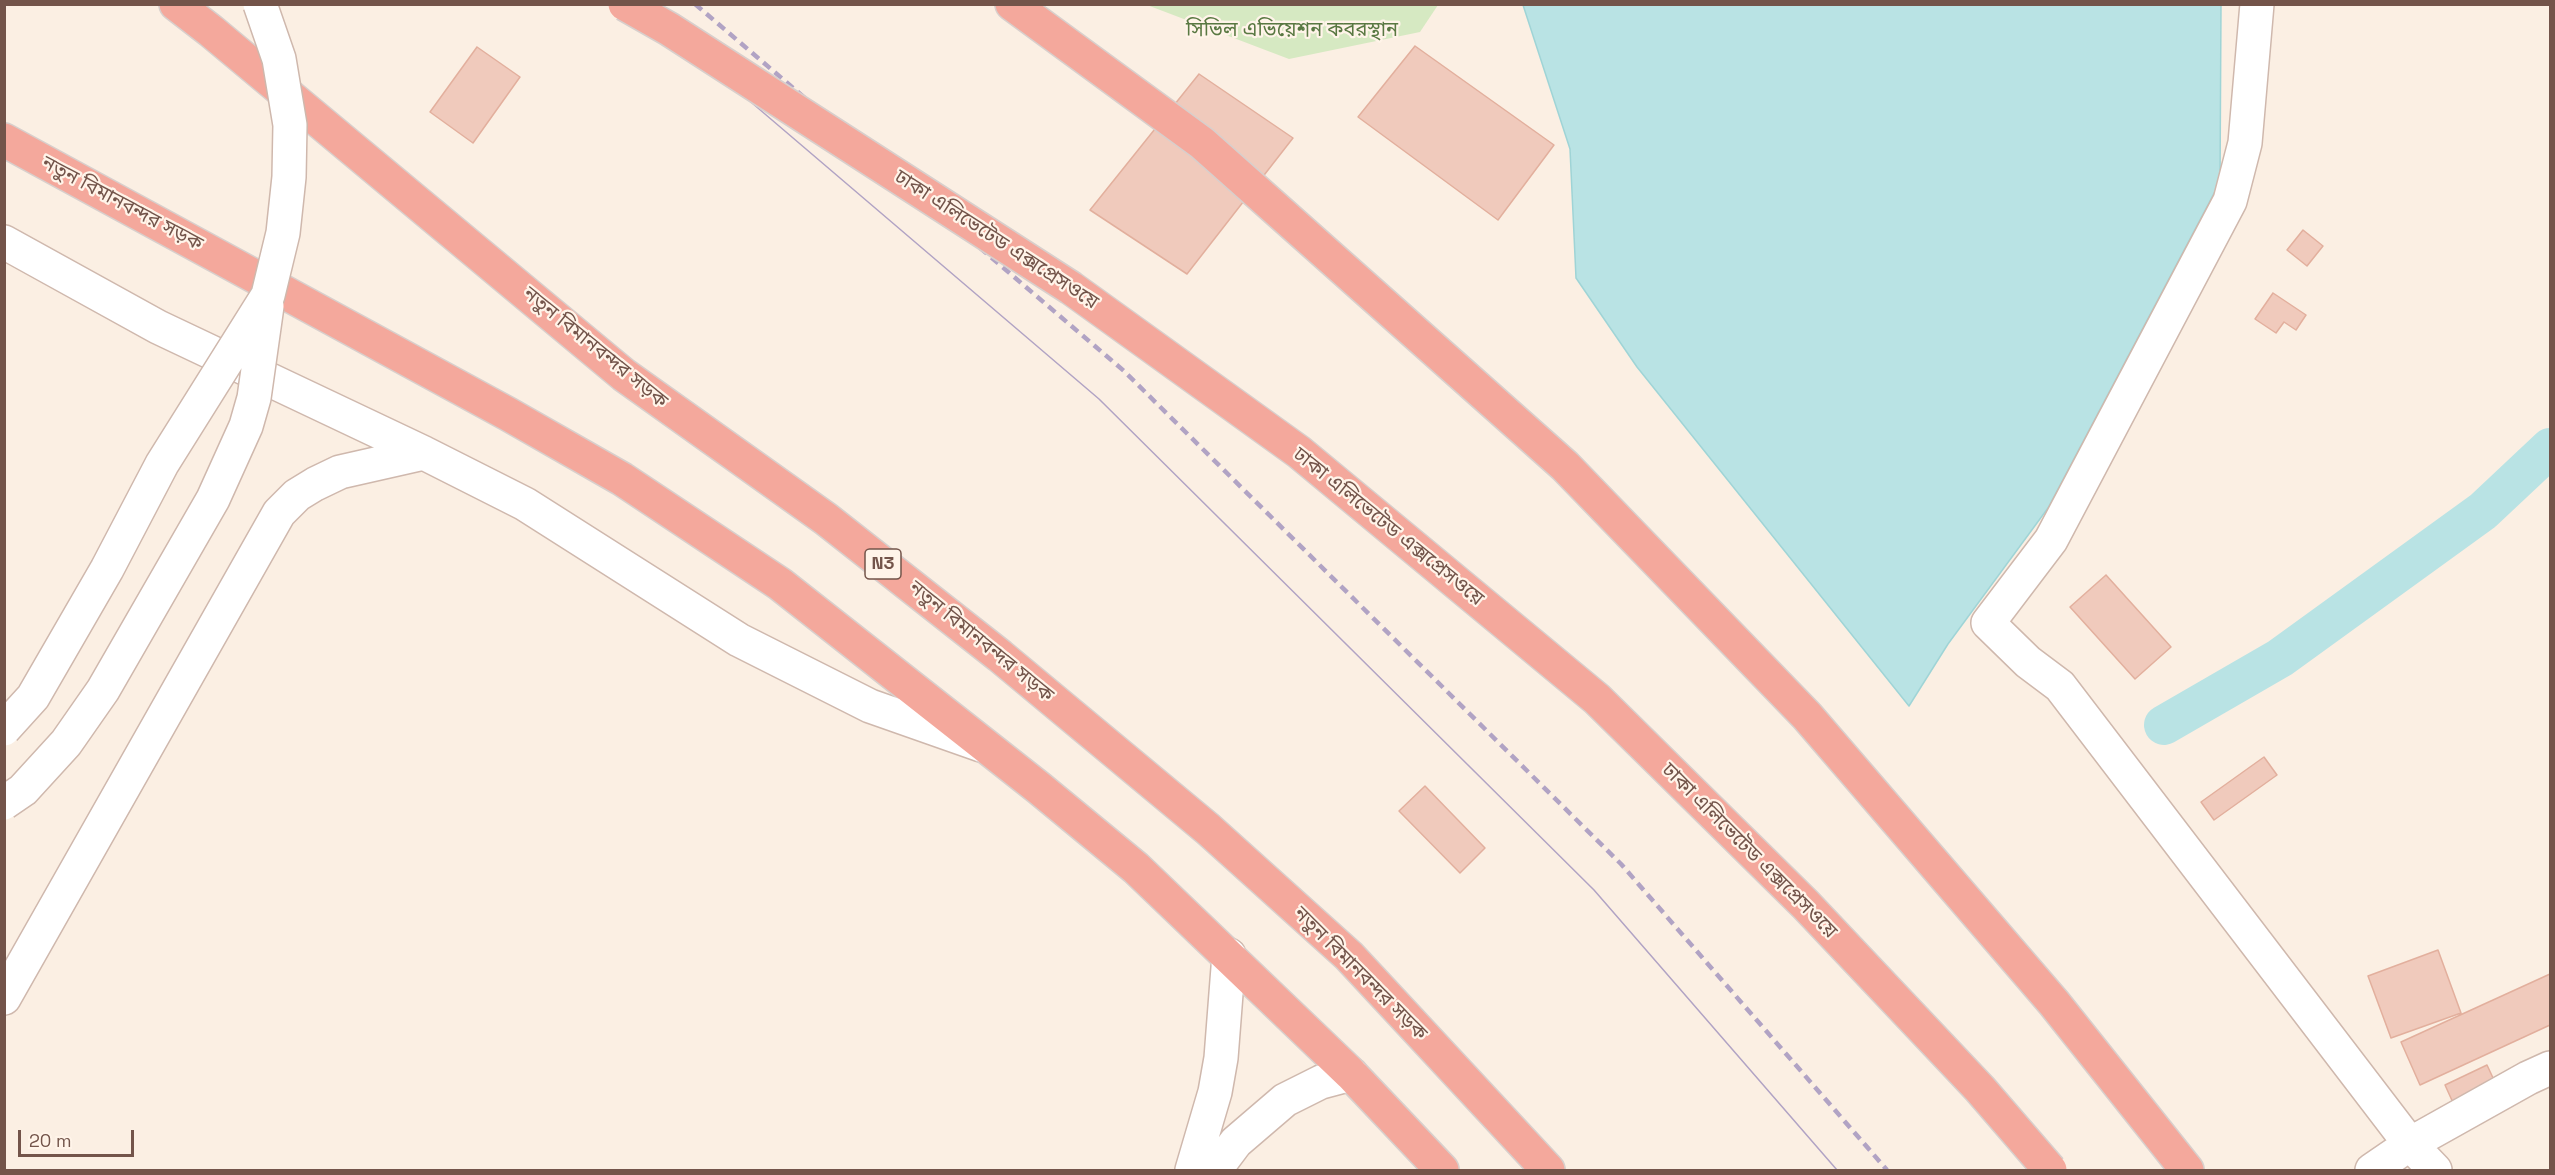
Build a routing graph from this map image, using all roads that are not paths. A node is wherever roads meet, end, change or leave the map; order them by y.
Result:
1 (176, 4) edge
2 (260, 4) edge
3 (625, 4) edge
4 (1012, 4) edge
5 (2257, 4) edge
6 (4, 140) edge
7 (4, 242) edge
8 (268, 296) junction
9 (424, 453) junction
10 (4, 729) edge
11 (985, 747) junction
12 (4, 803) edge
13 (1229, 955) junction
14 (4, 998) edge
15 (2550, 1068) edge
16 (1351, 1074) junction
17 (2410, 1144) junction
18 (1192, 1170) edge
19 (1215, 1170) edge
20 (1442, 1170) edge
21 (1548, 1170) edge
22 (2050, 1170) edge
23 (2187, 1170) edge
24 (2372, 1170) edge
25 (2435, 1170) edge

1 - 21 highway, নতুন বিমানবন্দর সড়ক / N3
2 - 8 street, bridge
3 - 22 highway, ঢাকা এলিভেটেড এক্সপ্রেসওয়ে, bridge
4 - 23 highway
5 - 17 street
6 - 11 highway, নতুন বিমানবন্দর সড়ক
7 - 9 street
8 - 10 street, bridge
8 - 12 street, bridge
9 - 11 street
9 - 14 street
11 - 13 highway, নতুন বিমানবন্দর সড়ক
13 - 16 highway, নতুন বিমানবন্দর সড়ক
13 - 18 street
15 - 17 street
16 - 19 street
16 - 20 highway, নতুন বিমানবন্দর সড়ক
17 - 24 street
17 - 25 street

